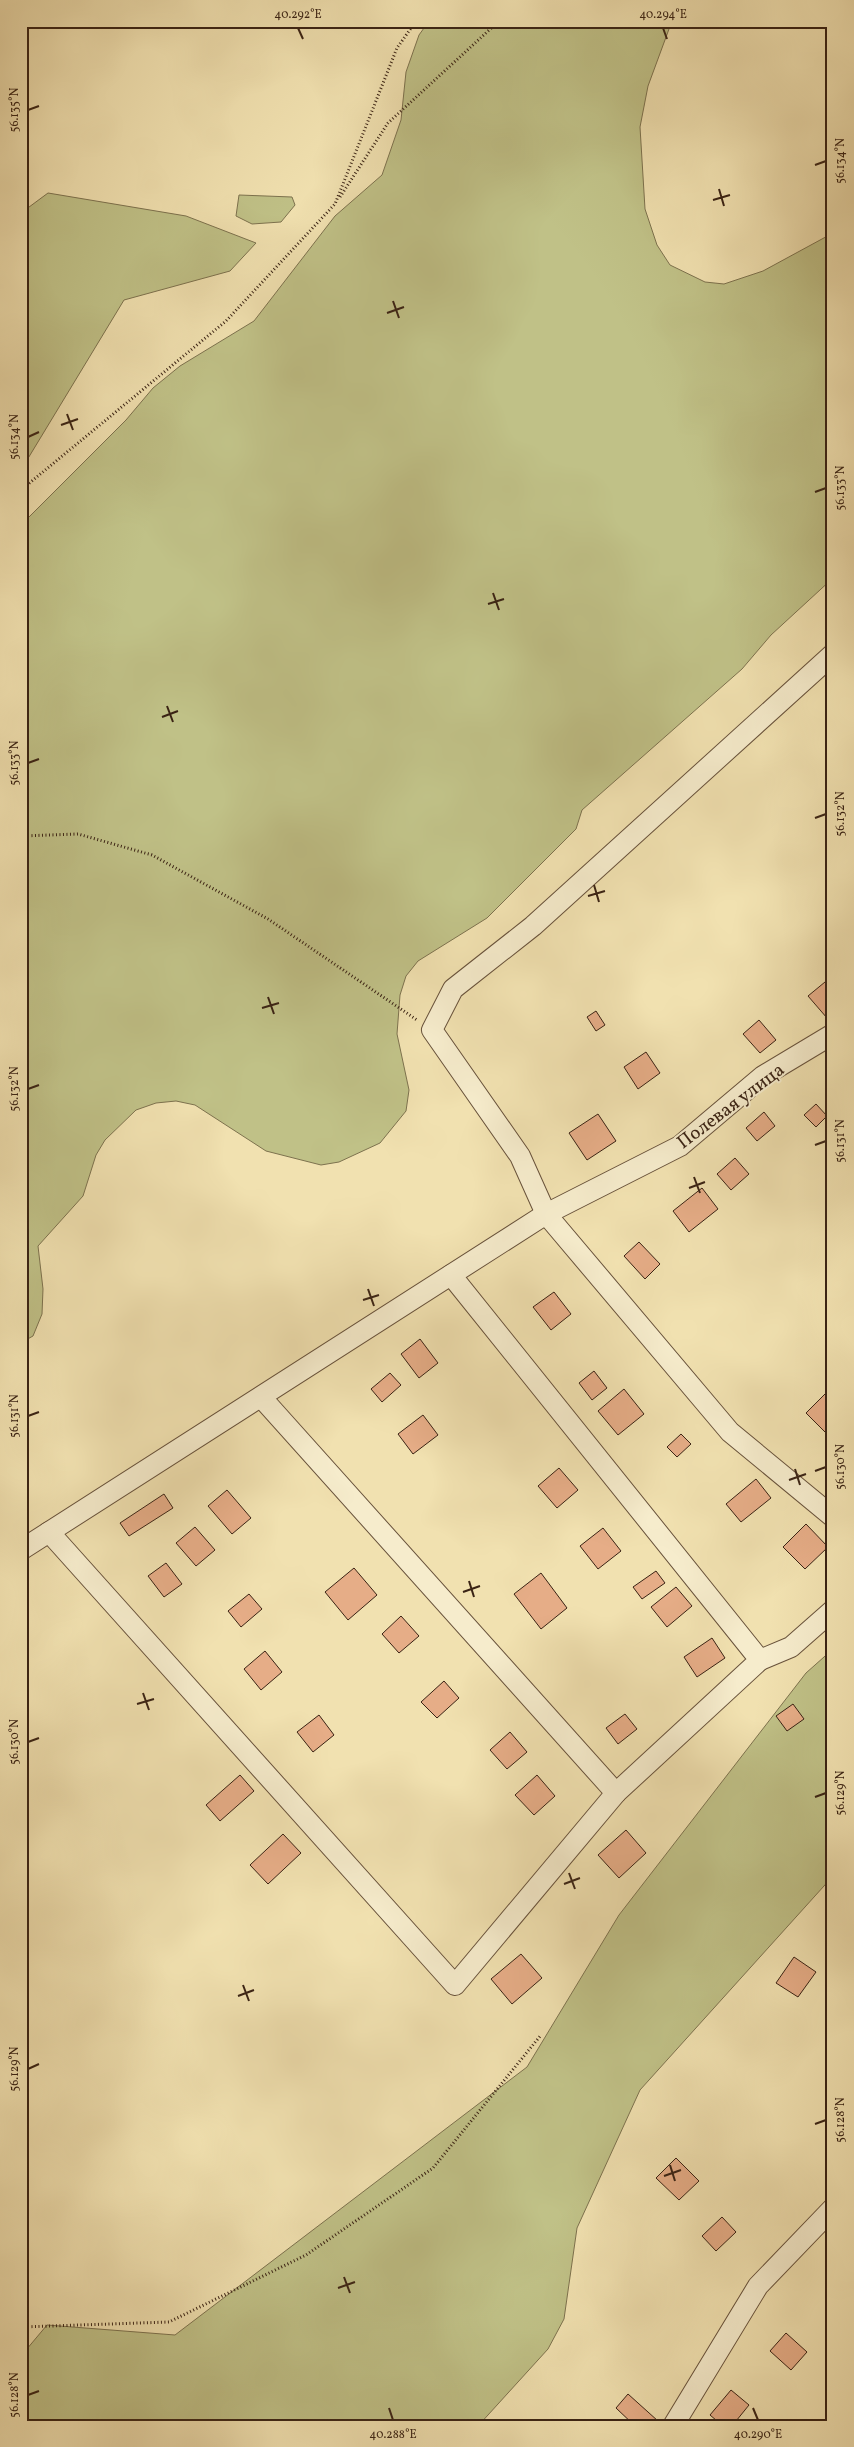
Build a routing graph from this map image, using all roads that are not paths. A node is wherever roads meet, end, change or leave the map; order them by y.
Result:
1 (833, 654) edge
2 (833, 1034) edge
3 (546, 1214) junction
4 (451, 1275) junction
5 (261, 1396) junction
6 (833, 1517) edge
7 (49, 1532) junction
8 (21, 1550) edge
9 (833, 1610) edge
10 (760, 1660) junction
11 (616, 1793) junction
12 (833, 2208) edge
13 (673, 2426) edge

1 - 3 street
2 - 3 street, Полевая улица
3 - 4 street, Полевая улица
3 - 6 street
4 - 5 street, Полевая улица
4 - 10 street
5 - 7 street, Полевая улица
5 - 11 street
7 - 8 street, Полевая улица
7 - 11 street
9 - 10 street
10 - 11 street
12 - 13 street

